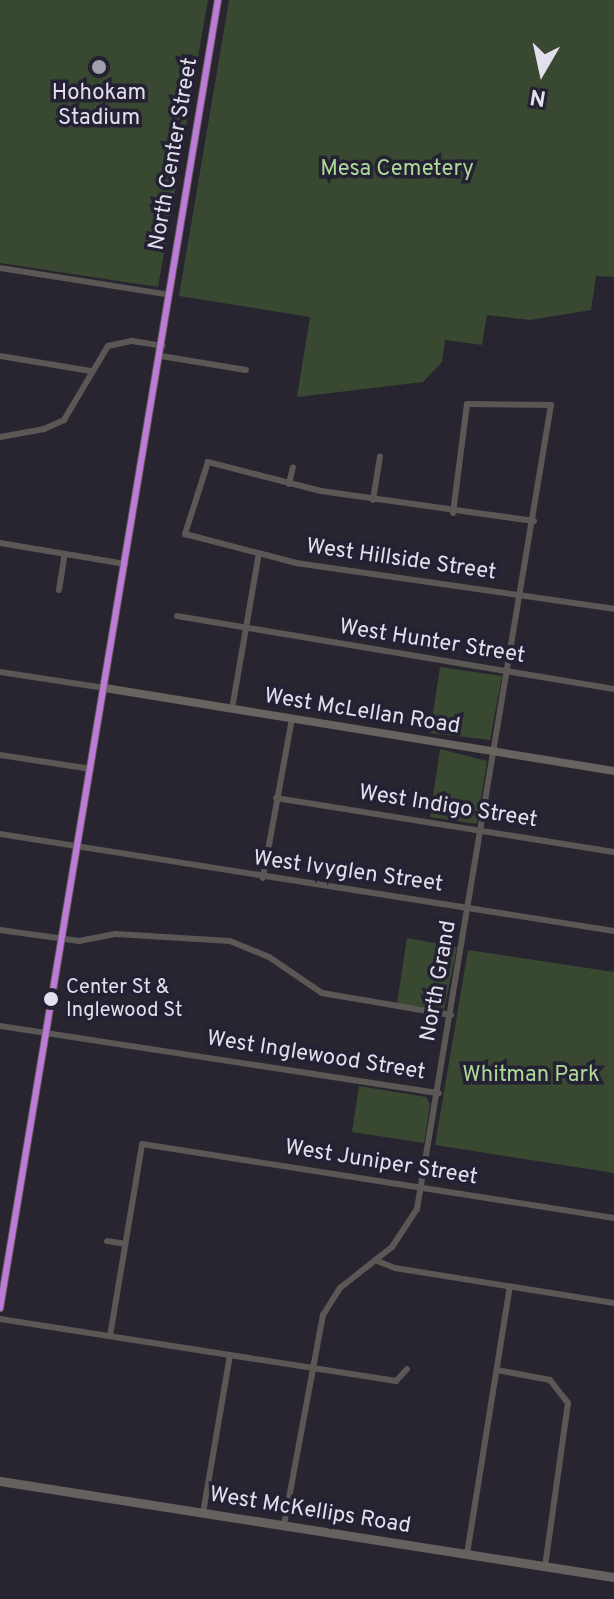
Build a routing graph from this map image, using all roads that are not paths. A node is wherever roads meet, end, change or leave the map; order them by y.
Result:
1 (218, 0) edge
2 (0, 268) edge
3 (170, 295) junction
4 (162, 351) junction
5 (0, 356) edge
6 (246, 370) dead end
7 (91, 371) junction
8 (0, 437) edge
9 (380, 457) dead end
10 (293, 467) dead end
11 (289, 484) junction
12 (373, 500) junction
13 (453, 513) junction
14 (534, 521) junction
15 (0, 543) edge
16 (259, 553) junction
17 (65, 554) junction
18 (125, 564) junction
19 (59, 590) dead end
20 (522, 594) junction
21 (614, 609) edge
22 (177, 616) dead end
23 (244, 631) junction
24 (0, 672) edge
25 (509, 672) junction
26 (105, 688) junction
27 (614, 689) edge
28 (232, 709) junction
29 (292, 718) junction
30 (496, 752) junction
31 (0, 755) edge
32 (91, 769) junction
33 (614, 771) edge
34 (276, 798) junction
35 (483, 831) junction
36 (0, 834) edge
37 (78, 847) junction
38 (614, 852) edge
39 (263, 878) junction
40 (470, 908) junction
41 (0, 930) edge
42 (614, 931) edge
43 (62, 939) junction
44 (451, 1015) junction
45 (0, 1026) edge
46 (46, 1033) junction
47 (439, 1093) junction
48 (422, 1188) junction
49 (614, 1218) edge
50 (0, 1238) edge
51 (12, 1240) junction
52 (107, 1241) dead end
53 (125, 1244) junction
54 (375, 1260) junction
55 (510, 1287) junction
56 (614, 1303) edge
57 (0, 1308) edge
58 (0, 1319) edge
59 (110, 1336) junction
60 (230, 1355) junction
61 (311, 1368) junction
62 (407, 1369) dead end
63 (497, 1370) junction
64 (0, 1481) edge
65 (203, 1513) junction
66 (284, 1525) junction
67 (467, 1554) junction
68 (545, 1566) junction
69 (614, 1577) edge

1 - 3 street, North Center Street
2 - 3 street
3 - 4 street, North Center Street
4 - 6 street
4 - 7 street
4 - 18 street, North Center Street
5 - 7 street
7 - 8 street
9 - 12 street
10 - 11 street
11 - 12 street
11 - 16 street, West Hillside Street
12 - 13 street
13 - 14 street
13 - 14 street, North Grand
14 - 20 street, North Grand
15 - 17 street
16 - 20 street, West Hillside Street
16 - 23 street
17 - 18 street
17 - 19 street
18 - 26 street, North Center Street
20 - 21 street, West Hillside Street
20 - 25 street, North Grand
22 - 23 street, West Hunter Street
23 - 25 street, West Hunter Street
23 - 28 street
24 - 26 street
25 - 27 street, West Hunter Street
25 - 30 street, North Grand
26 - 28 street, West McLellan Road
26 - 32 street, North Center Street
28 - 29 street, West McLellan Road
29 - 30 street, West McLellan Road
29 - 34 street
30 - 33 street, West McLellan Road
30 - 35 street, North Grand
31 - 32 street
32 - 37 street, North Center Street
34 - 35 street, West Indigo Street
34 - 39 street
35 - 38 street, West Indigo Street
35 - 40 street, North Grand
36 - 37 street, West Ivyglen Street
37 - 39 street, West Ivyglen Street
37 - 43 street, North Center Street
39 - 40 street, West Ivyglen Street
40 - 42 street, West Ivyglen Street
40 - 44 street, North Grand
41 - 43 street
43 - 44 street
43 - 46 street, North Center Street
44 - 47 street, North Grand
45 - 46 street, West Inglewood Street
46 - 47 street, West Inglewood Street
46 - 51 street, North Center Street
47 - 48 street, North Grand
48 - 49 street, West Juniper Street
48 - 53 street, West Juniper Street
48 - 54 street, North Grand
50 - 51 street
51 - 57 street, North Center Street
52 - 53 street
53 - 59 street
54 - 55 street
54 - 61 street, North Grand
55 - 56 street
55 - 63 street
58 - 59 street
59 - 60 street
60 - 61 street
60 - 65 street
61 - 62 street
61 - 66 street, North Grand
63 - 67 street
63 - 68 street
64 - 65 main road, West McKellips Road
65 - 66 main road, West McKellips Road
66 - 67 main road, West McKellips Road
67 - 68 main road, West McKellips Road
68 - 69 main road, West McKellips Road

